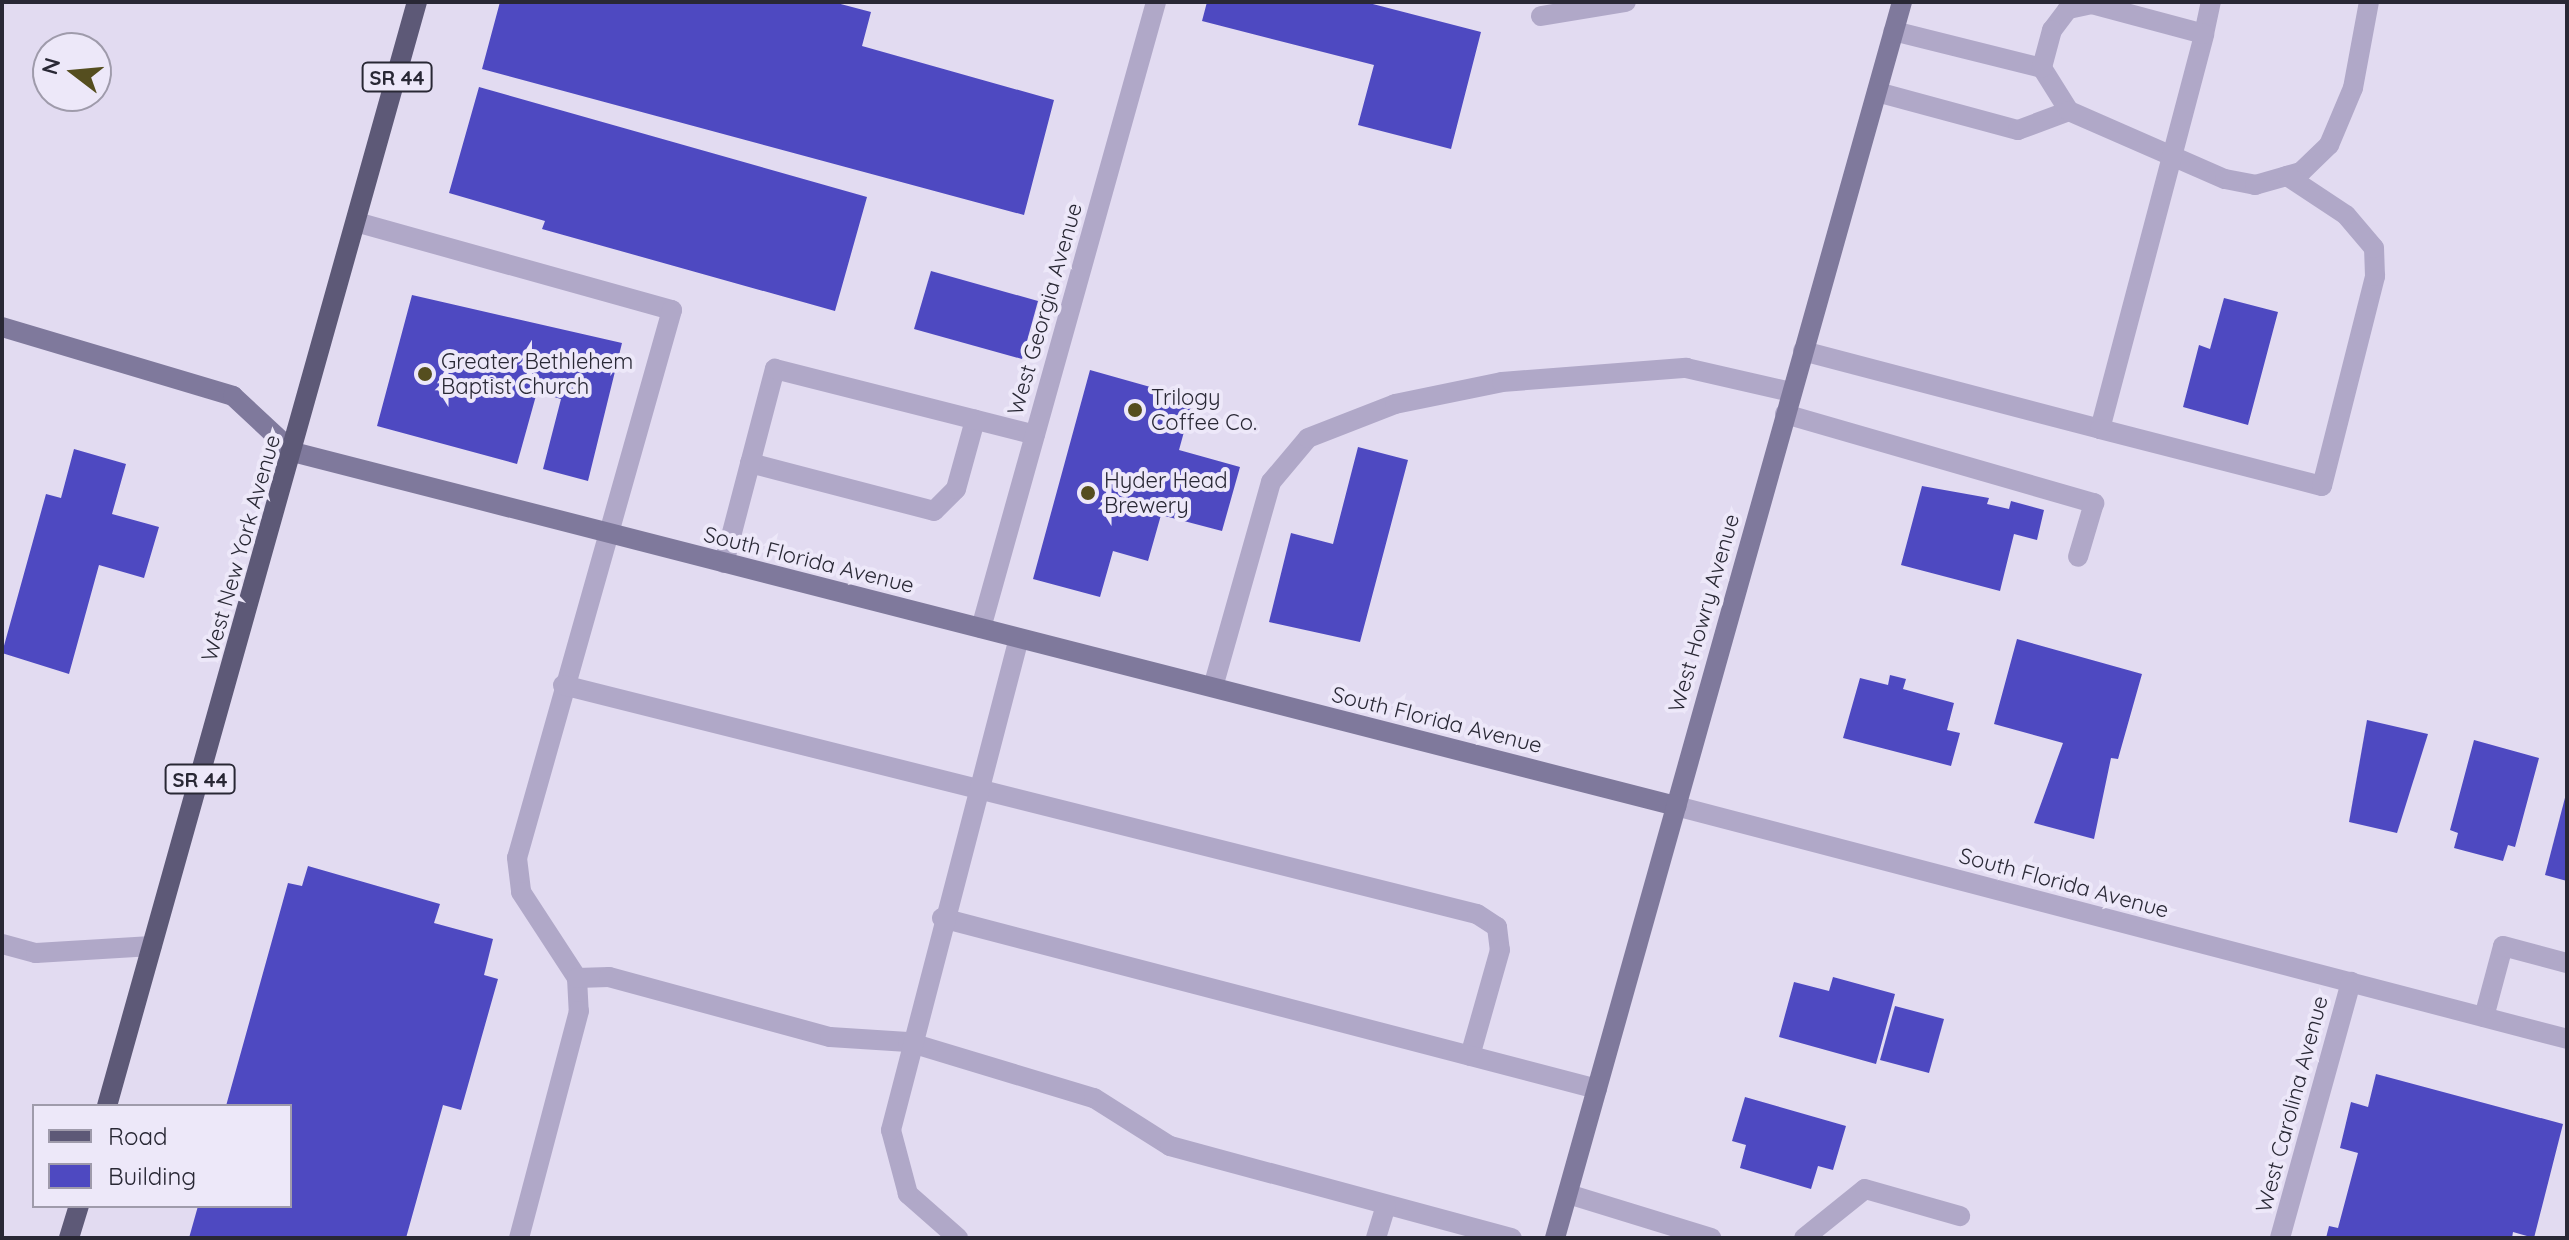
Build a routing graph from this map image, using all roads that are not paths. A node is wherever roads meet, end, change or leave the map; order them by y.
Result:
1 (417, 2) edge
2 (1156, 2) edge
3 (1626, 2) edge
4 (1902, 2) edge
5 (2211, 2) edge
6 (2369, 2) edge
7 (1541, 16) dead end
8 (1894, 31) junction
9 (2204, 34) junction
10 (2042, 68) junction
11 (1877, 92) junction
12 (2069, 111) junction
13 (2170, 155) junction
14 (2287, 176) junction
15 (356, 222) junction
16 (2, 327) edge
17 (1803, 351) junction
18 (1791, 392) junction
19 (1785, 414) junction
20 (975, 420) junction
21 (2100, 429) junction
22 (1035, 435) junction
23 (293, 452) junction
24 (750, 463) junction
25 (605, 534) junction
26 (2078, 557) dead end
27 (724, 563) junction
28 (981, 628) junction
29 (1019, 638) junction
30 (563, 685) junction
31 (1213, 687) junction
32 (979, 784) junction
33 (1676, 806) junction
34 (942, 918) junction
35 (2, 944) edge
36 (152, 946) junction
37 (2567, 963) edge
38 (577, 978) junction
39 (2351, 982) junction
40 (2484, 1017) junction
41 (2567, 1039) edge
42 (908, 1042) junction
43 (1470, 1056) junction
44 (1597, 1089) junction
45 (108, 1104) edge
46 (1568, 1194) junction
47 (1386, 1205) junction
48 (78, 1208) edge
49 (1960, 1216) dead end
50 (69, 1238) edge
51 (519, 1238) edge
52 (958, 1238) edge
53 (1376, 1238) edge
54 (1512, 1238) edge
55 (1555, 1238) edge
56 (1711, 1238) edge
57 (1804, 1238) edge
58 (2280, 1238) edge

1 - 15 main road, West New York Avenue / SR 44
2 - 22 street, West Georgia Avenue
3 - 7 street
4 - 8 street, West Howry Avenue
5 - 9 street
6 - 14 street
8 - 10 street
8 - 11 street, West Howry Avenue
9 - 10 street
9 - 13 street
10 - 12 street
11 - 12 street
11 - 17 street, West Howry Avenue
12 - 13 street
13 - 14 street
13 - 21 street
14 - 21 street
15 - 23 main road, West New York Avenue / SR 44
15 - 25 street
16 - 23 street
17 - 18 street, West Howry Avenue
17 - 21 street
18 - 19 street, West Howry Avenue
18 - 31 street
19 - 26 street
19 - 33 street, West Howry Avenue
20 - 22 street
20 - 24 street
20 - 24 street
22 - 28 street, West Georgia Avenue
23 - 25 street, South Florida Avenue
23 - 36 main road, West New York Avenue / SR 44
24 - 27 street
25 - 27 street, South Florida Avenue
25 - 30 street
27 - 28 street, South Florida Avenue
28 - 29 street, South Florida Avenue
29 - 31 street, South Florida Avenue
29 - 32 street
30 - 32 street
30 - 38 street
31 - 33 street, South Florida Avenue
32 - 34 street
32 - 43 street
33 - 39 street, South Florida Avenue
33 - 44 street, West Howry Avenue
34 - 42 street
34 - 43 street
35 - 36 street
36 - 45 main road, West New York Avenue / SR 44
37 - 40 street
38 - 42 street
38 - 51 street
39 - 40 street, South Florida Avenue
39 - 58 street, West Carolina Avenue
40 - 41 street, South Florida Avenue
42 - 47 street
42 - 52 street
43 - 44 street
44 - 46 street, West Howry Avenue
46 - 55 street, West Howry Avenue
46 - 56 street
47 - 53 street
47 - 54 street
48 - 50 main road
49 - 57 street

